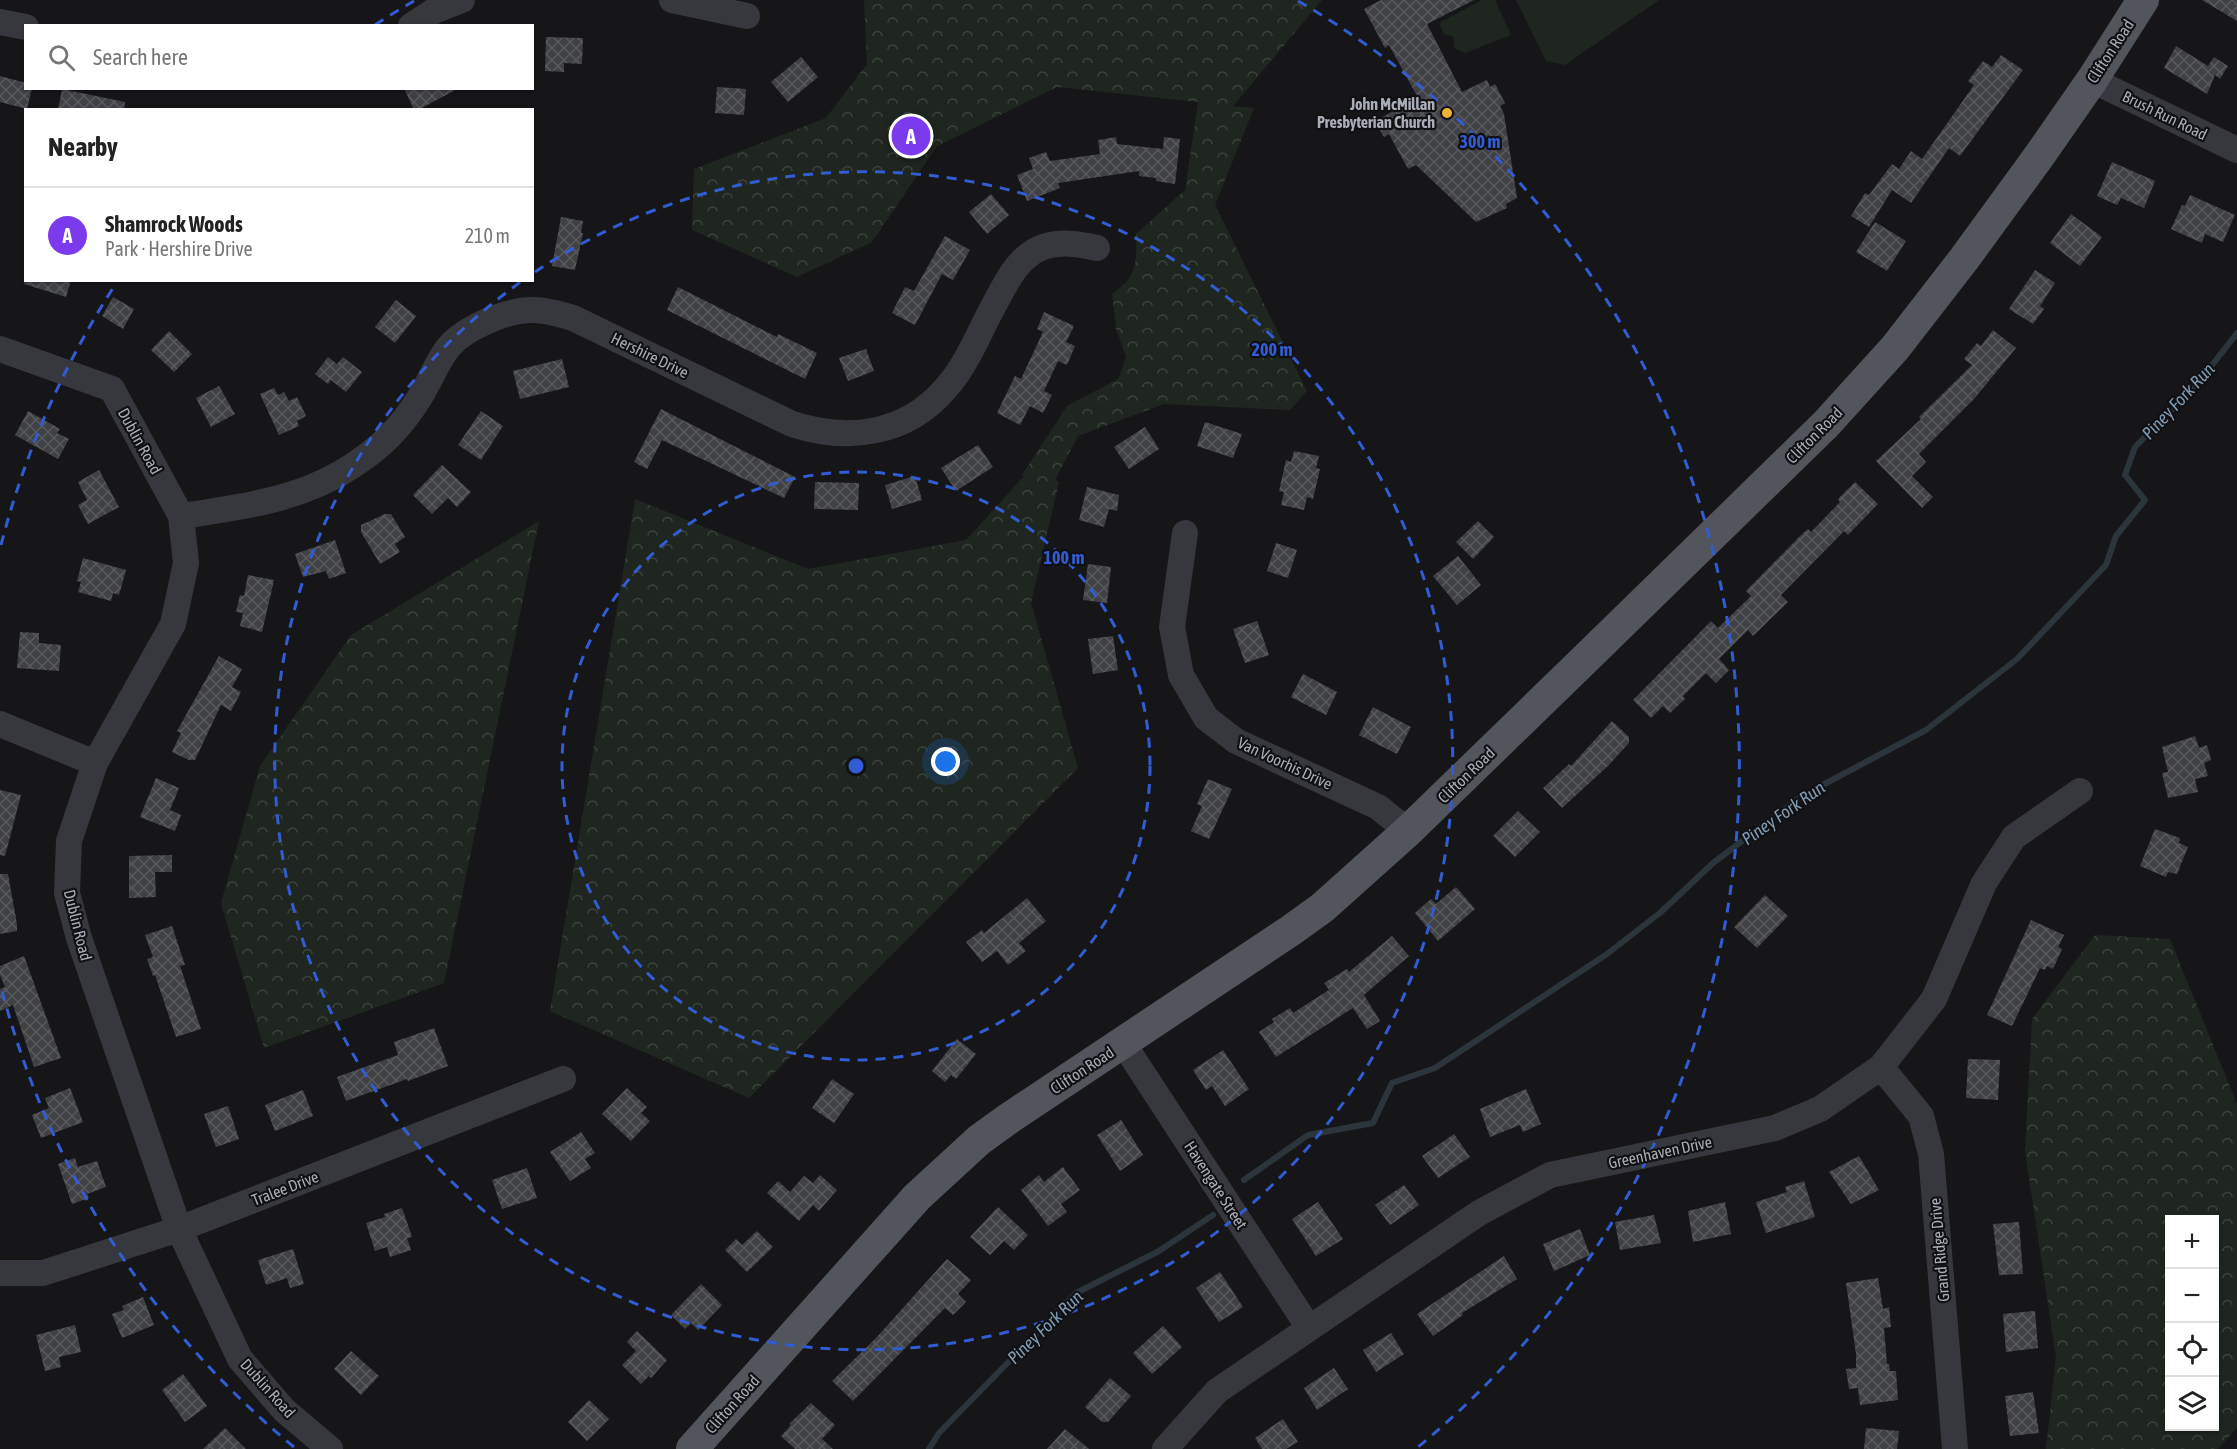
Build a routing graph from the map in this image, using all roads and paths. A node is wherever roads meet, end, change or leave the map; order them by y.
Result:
1 (462, 0) edge
2 (672, 0) edge
3 (2143, 0) edge
4 (747, 16) dead end
5 (0, 22) edge
6 (414, 24) edge
7 (24, 27) edge
8 (2092, 80) junction
9 (2237, 150) edge
10 (1097, 248) dead end
11 (0, 349) edge
12 (181, 516) junction
13 (1185, 533) dead end
14 (0, 724) edge
15 (95, 763) junction
16 (2080, 791) dead end
17 (1408, 831) junction
18 (1123, 1042) junction
19 (1881, 1067) junction
20 (563, 1079) dead end
21 (179, 1229) junction
22 (0, 1273) edge
23 (1310, 1328) junction
24 (330, 1449) edge
25 (692, 1449) edge
26 (1165, 1449) edge
27 (1955, 1449) edge

1 - 6 street
2 - 4 street
3 - 8 main road, Clifton Road
5 - 7 street
8 - 9 street, Brush Run Road
8 - 17 main road, Clifton Road
10 - 12 street, Hershire Drive
11 - 12 street, Dublin Road
12 - 15 street, Dublin Road
13 - 17 street, Van Voorhis Drive
14 - 15 street
15 - 21 street, Dublin Road
16 - 19 street, Greenhaven Drive
17 - 18 main road, Clifton Road
18 - 23 street, Havengate Street
18 - 25 main road, Clifton Road
19 - 23 street, Greenhaven Drive
19 - 27 street, Grand Ridge Drive
20 - 21 street, Tralee Drive
21 - 22 street, Tralee Drive
21 - 24 street, Dublin Road
23 - 26 street, Greenhaven Drive

